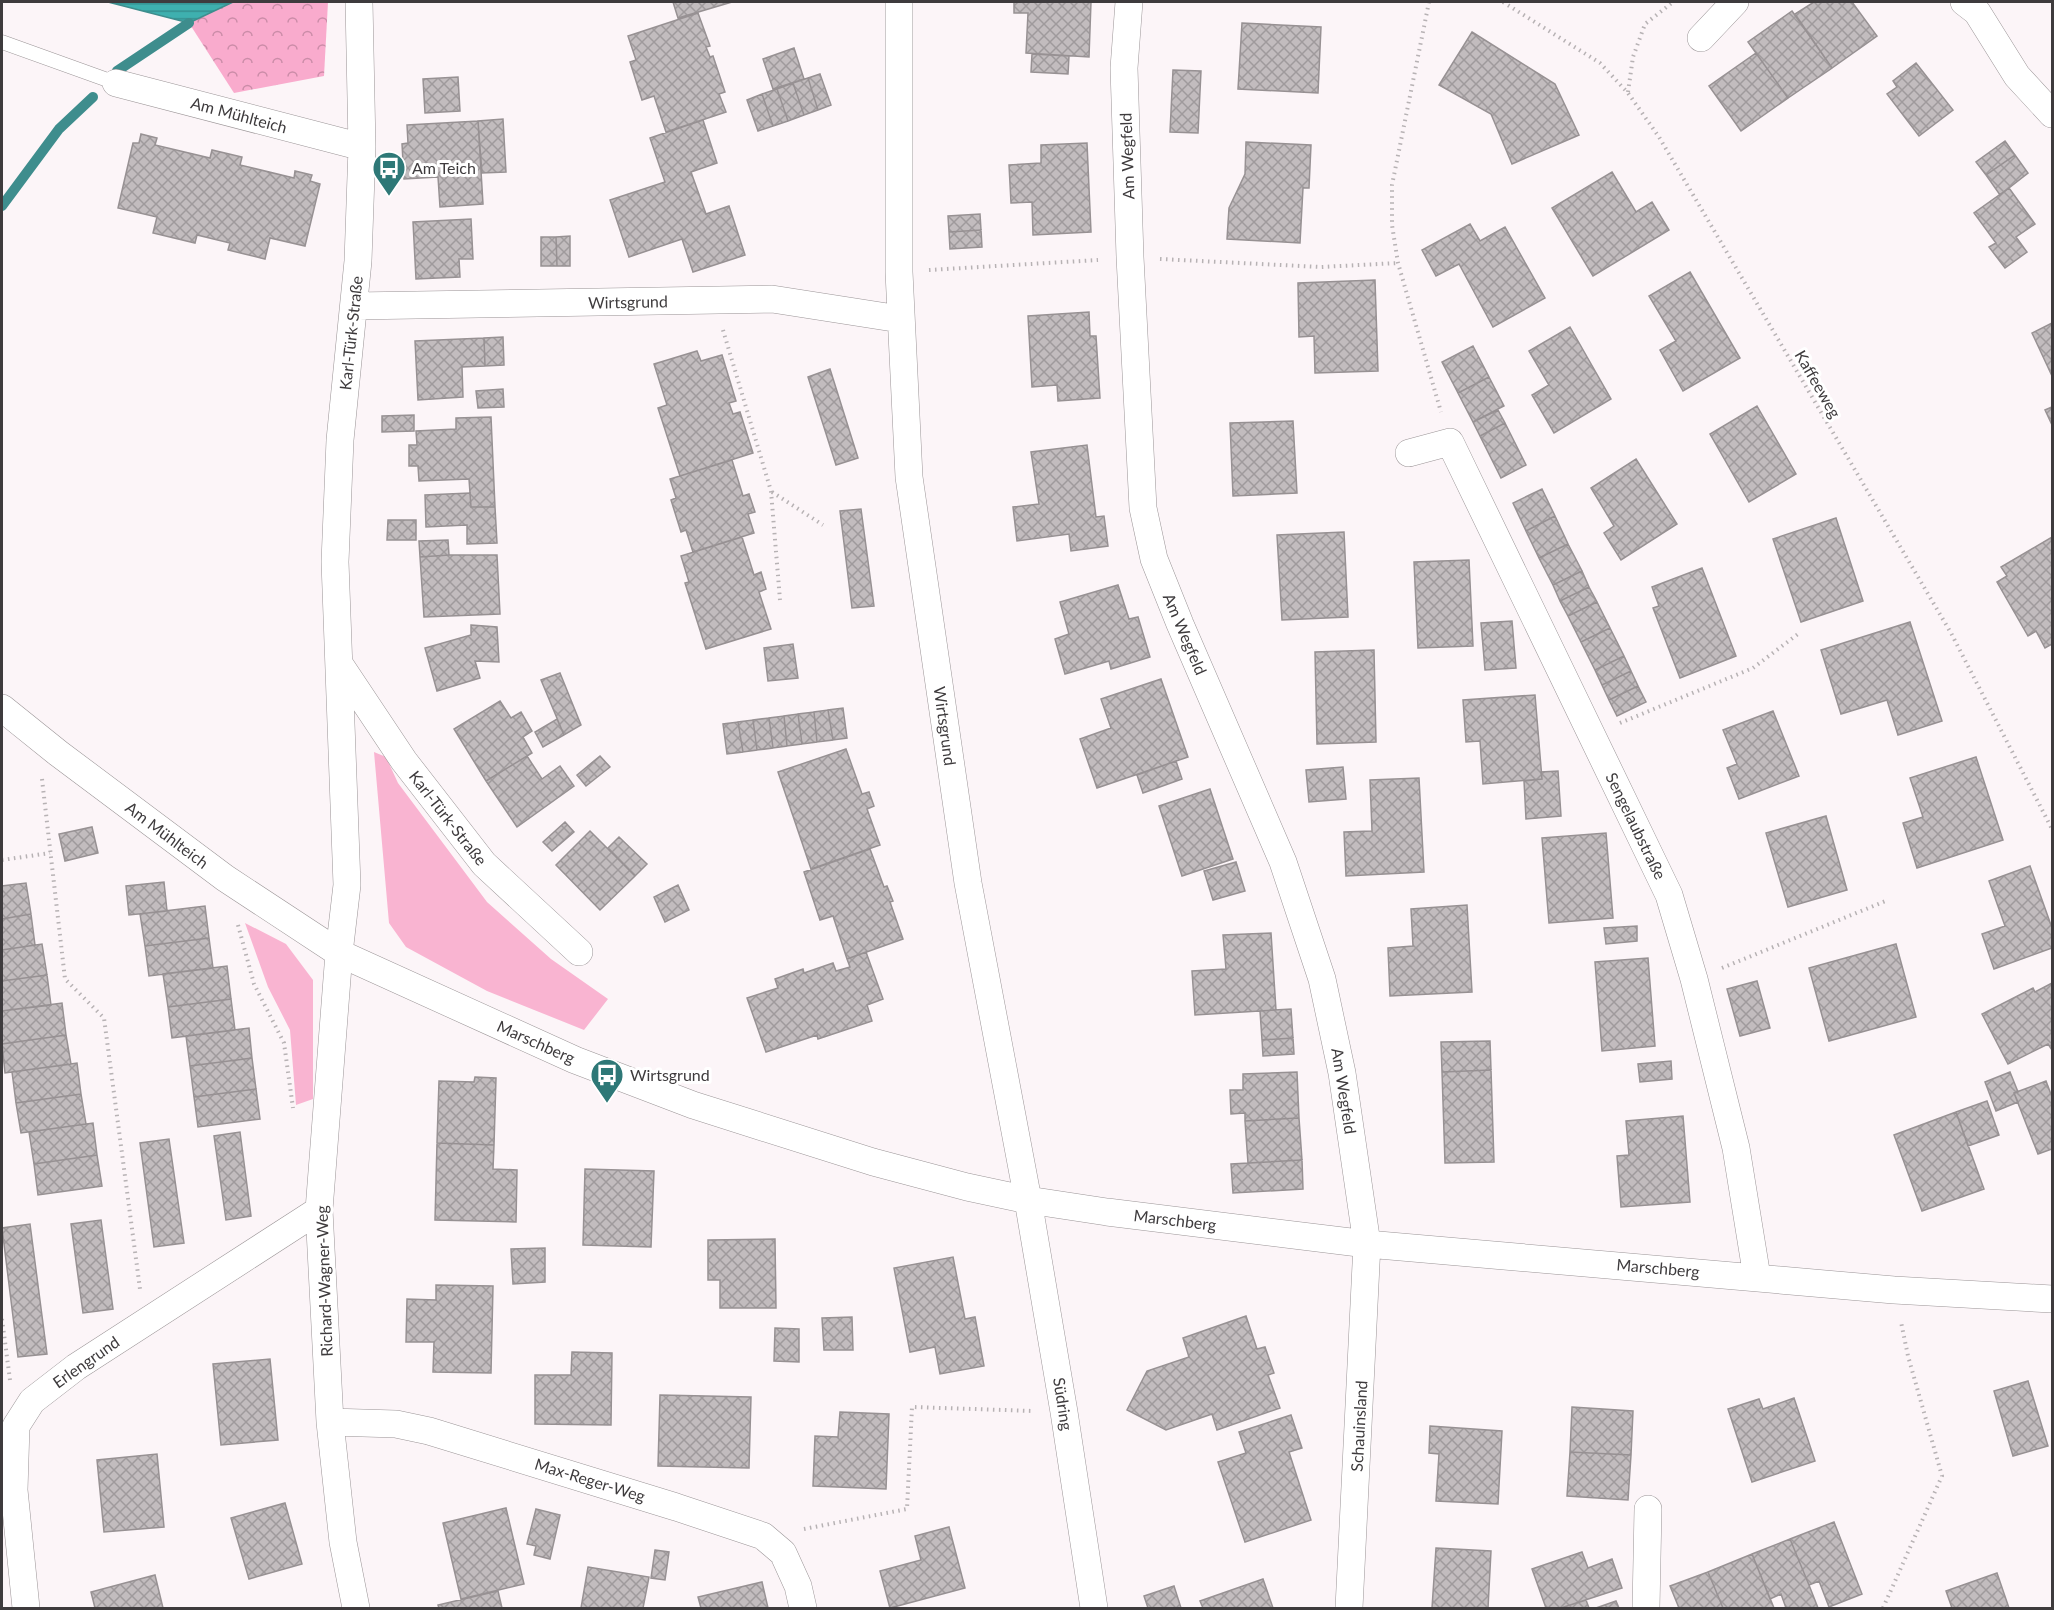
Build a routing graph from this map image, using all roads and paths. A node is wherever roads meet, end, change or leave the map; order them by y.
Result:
1 (359, 2) edge
2 (899, 2) edge
3 (1129, 2) edge
4 (1429, 2) edge
5 (1503, 2) edge
6 (1673, 2) edge
7 (1735, 2) edge
8 (1965, 2) edge
9 (1701, 38) dead end
10 (2, 42) edge
11 (116, 83) joint
12 (1628, 93) junction
13 (2052, 114) edge
14 (362, 147) junction
15 (1130, 257) junction
16 (1398, 263) junction
17 (899, 272) junction
18 (714, 301) junction
19 (354, 306) junction
20 (900, 319) junction
21 (1450, 442) junction
22 (1409, 453) dead end
23 (771, 491) junction
24 (823, 525) dead end
25 (780, 600) dead end
26 (1798, 634) dead end
27 (340, 665) junction
28 (2, 708) edge
29 (1592, 735) junction
30 (58, 753) junction
31 (2052, 829) edge
32 (50, 853) junction
33 (2, 860) edge
34 (225, 878) junction
35 (1888, 900) dead end
36 (579, 952) dead end
37 (339, 953) junction
38 (1694, 979) junction
39 (326, 1126) junction
40 (1029, 1200) junction
41 (319, 1210) junction
42 (1367, 1244) junction
43 (1757, 1277) junction
44 (2052, 1299) edge
45 (2, 1318) edge
46 (144, 1323) junction
47 (1908, 1356) dead end
48 (1064, 1412) junction
49 (330, 1422) junction
50 (16, 1426) junction
51 (1648, 1509) dead end
52 (763, 1536) junction
53 (26, 1608) edge
54 (356, 1608) edge
55 (803, 1608) edge
56 (1094, 1608) edge
57 (1349, 1608) edge
58 (1646, 1608) edge
59 (1883, 1608) edge

1 - 14 street, Karl-Türk-Straße
2 - 17 street, Wirtsgrund
3 - 15 street, Am Wegfeld
4 - 16 path
5 - 12 path, Kaffeeweg
6 - 12 path
7 - 9 street
8 - 13 street
10 - 11 lane
11 - 14 street, Am Mühlteich
12 - 31 path, Kaffeeweg
14 - 19 street, Karl-Türk-Straße
15 - 16 path
15 - 17 path
15 - 42 street, Am Wegfeld
16 - 21 path
17 - 20 street, Wirtsgrund
18 - 19 street, Wirtsgrund
18 - 20 street, Wirtsgrund
18 - 23 path
19 - 27 street, Karl-Türk-Straße
20 - 40 street, Wirtsgrund
21 - 22 street
21 - 29 street, Sengelaubstraße
23 - 24 path
23 - 25 path
26 - 29 path
27 - 36 street, Karl-Türk-Straße
27 - 37 street, Karl-Türk-Straße
28 - 30 street, Am Mühlteich
29 - 38 street, Sengelaubstraße
30 - 32 path
30 - 34 street, Am Mühlteich
32 - 33 path
32 - 46 path
34 - 37 street, Am Mühlteich
34 - 39 path
35 - 38 path
37 - 39 street, Richard-Wagner-Weg
37 - 40 street, Marschberg
38 - 43 street, Sengelaubstraße
39 - 41 street, Richard-Wagner-Weg
40 - 42 street, Marschberg
40 - 48 street, Südring
41 - 46 street, Erlengrund
41 - 49 street, Richard-Wagner-Weg
42 - 43 street, Marschberg
42 - 57 street, Schauinsland
43 - 44 street, Marschberg
45 - 50 path
46 - 50 street, Erlengrund
47 - 59 path
48 - 52 path
48 - 56 street, Südring
49 - 52 street, Max-Reger-Weg
49 - 54 street, Richard-Wagner-Weg
50 - 53 street
51 - 58 street
52 - 55 street, Max-Reger-Weg

